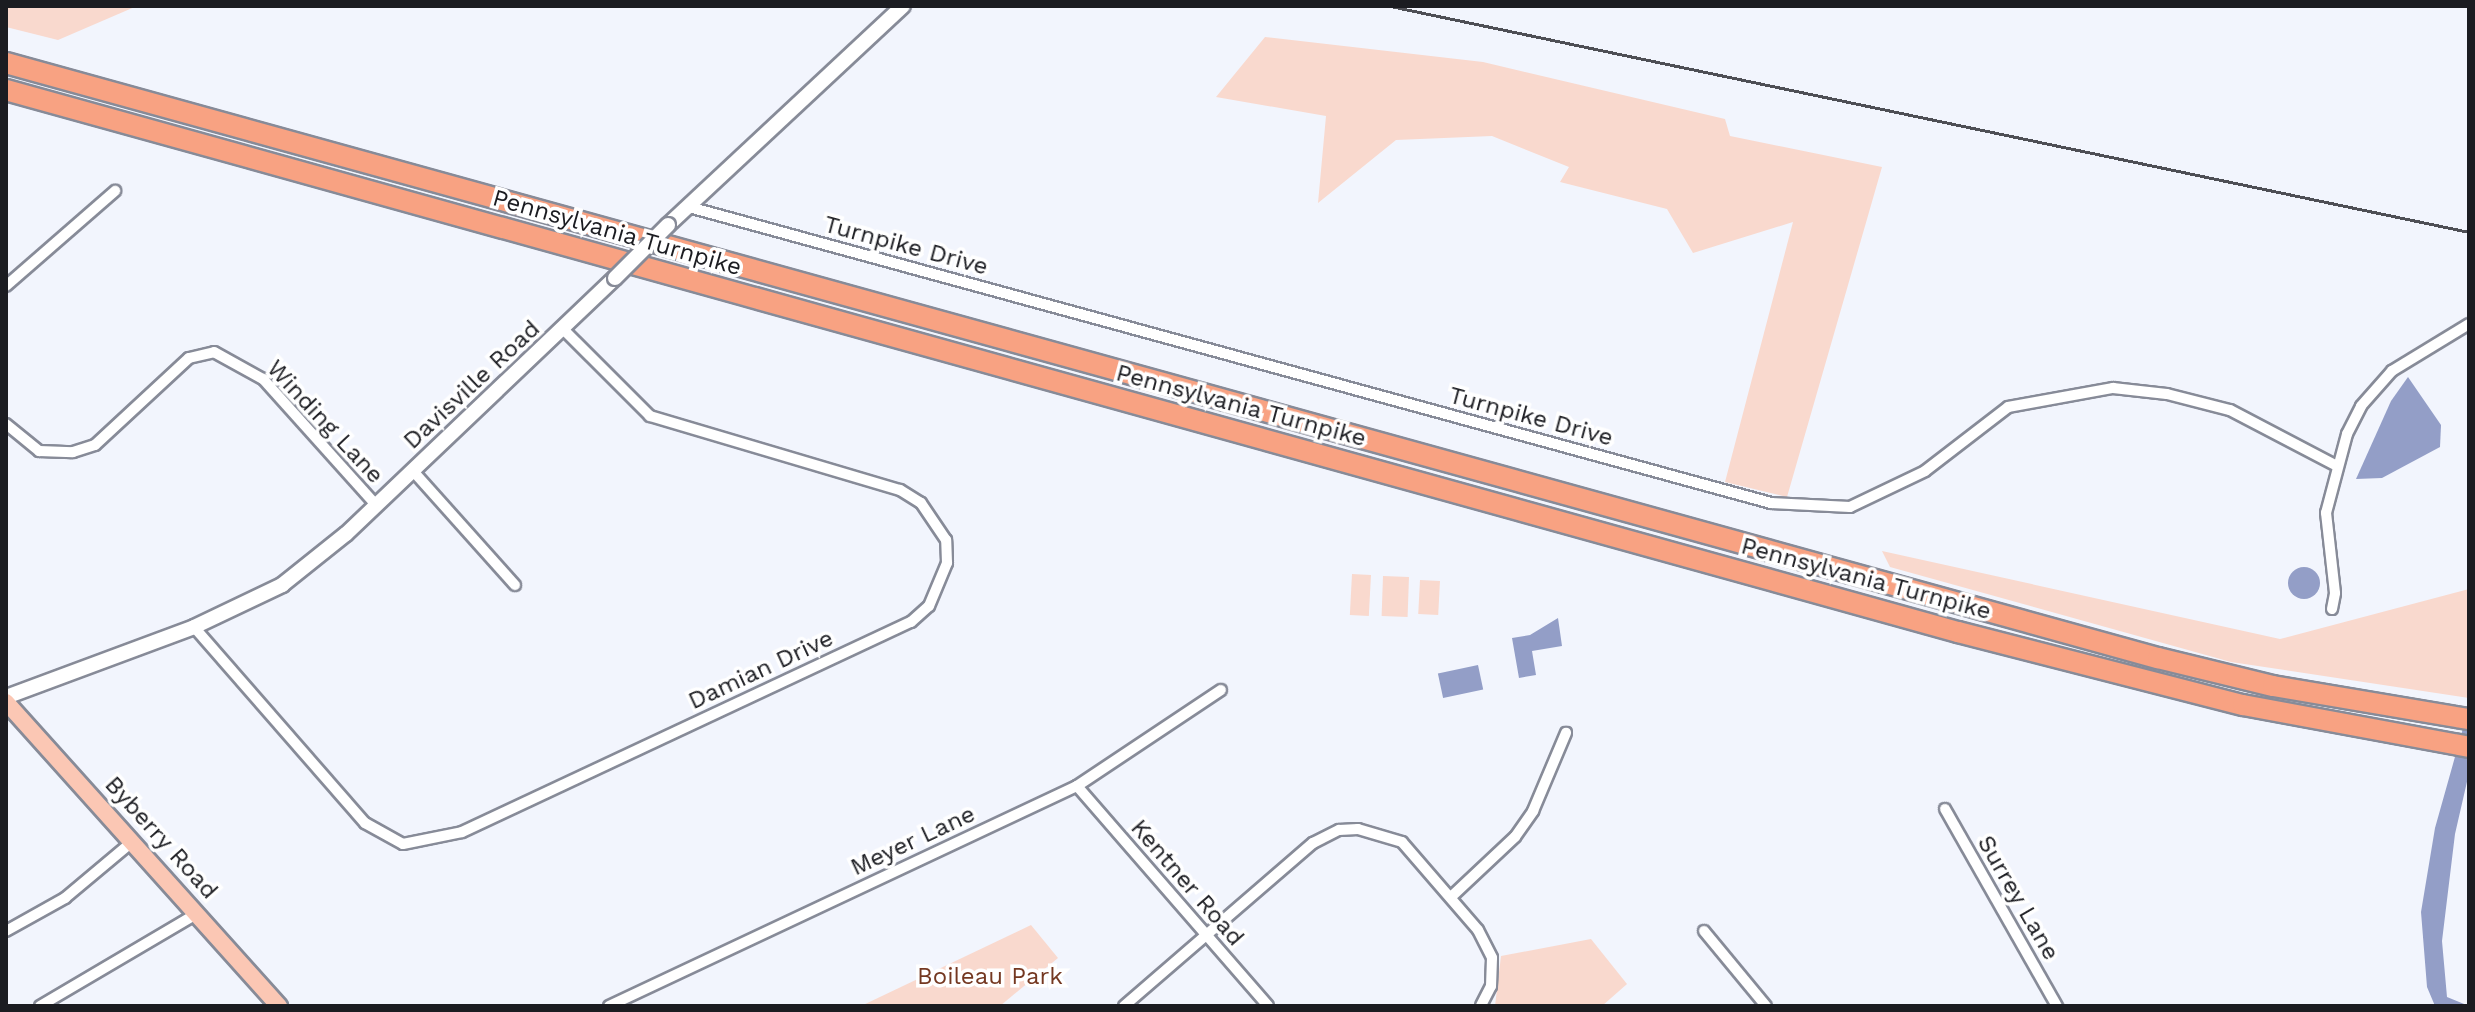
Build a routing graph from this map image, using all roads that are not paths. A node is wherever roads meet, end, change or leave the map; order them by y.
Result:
1 (903, 6) edge
2 (6, 63) edge
3 (6, 90) edge
4 (115, 191) dead end
5 (689, 207) junction
6 (6, 286) edge
7 (2469, 324) edge
8 (563, 329) junction
9 (6, 424) edge
10 (2337, 466) junction
11 (413, 471) junction
12 (376, 505) junction
13 (515, 585) dead end
14 (2332, 609) dead end
15 (194, 627) junction
16 (1221, 690) dead end
17 (6, 700) edge
18 (2469, 719) edge
19 (1566, 733) dead end
20 (2469, 747) edge
21 (1077, 786) junction
22 (1945, 809) dead end
23 (132, 842) junction
24 (1451, 897) junction
25 (196, 914) junction
26 (6, 931) edge
27 (1704, 931) dead end
28 (1208, 937) junction
29 (40, 1006) edge
30 (279, 1006) edge
31 (609, 1006) edge
32 (1124, 1006) edge
33 (1268, 1006) edge
34 (1481, 1006) edge
35 (1766, 1006) edge
36 (2057, 1006) edge

1 - 5 street, Davisville Road
2 - 18 highway, Pennsylvania Turnpike
3 - 20 highway, Pennsylvania Turnpike
4 - 6 street
5 - 8 street, Davisville Road, bridge
5 - 10 street, Turnpike Drive
7 - 10 street
8 - 11 street, Davisville Road
8 - 15 street, Damian Drive
9 - 12 street, Winding Lane
10 - 14 street
11 - 12 street, Davisville Road
11 - 13 street
12 - 15 street, Davisville Road
15 - 17 street, Davisville Road
16 - 21 street, Meyer Lane
17 - 23 main road, Byberry Road
19 - 24 street
21 - 28 street, Kentner Road
21 - 31 street, Meyer Lane
22 - 36 street, Surrey Lane
23 - 25 main road, Byberry Road
23 - 26 street
24 - 28 street
24 - 34 street
25 - 29 street
25 - 30 main road, Byberry Road
27 - 35 street
28 - 32 street
28 - 33 street, Kentner Road

